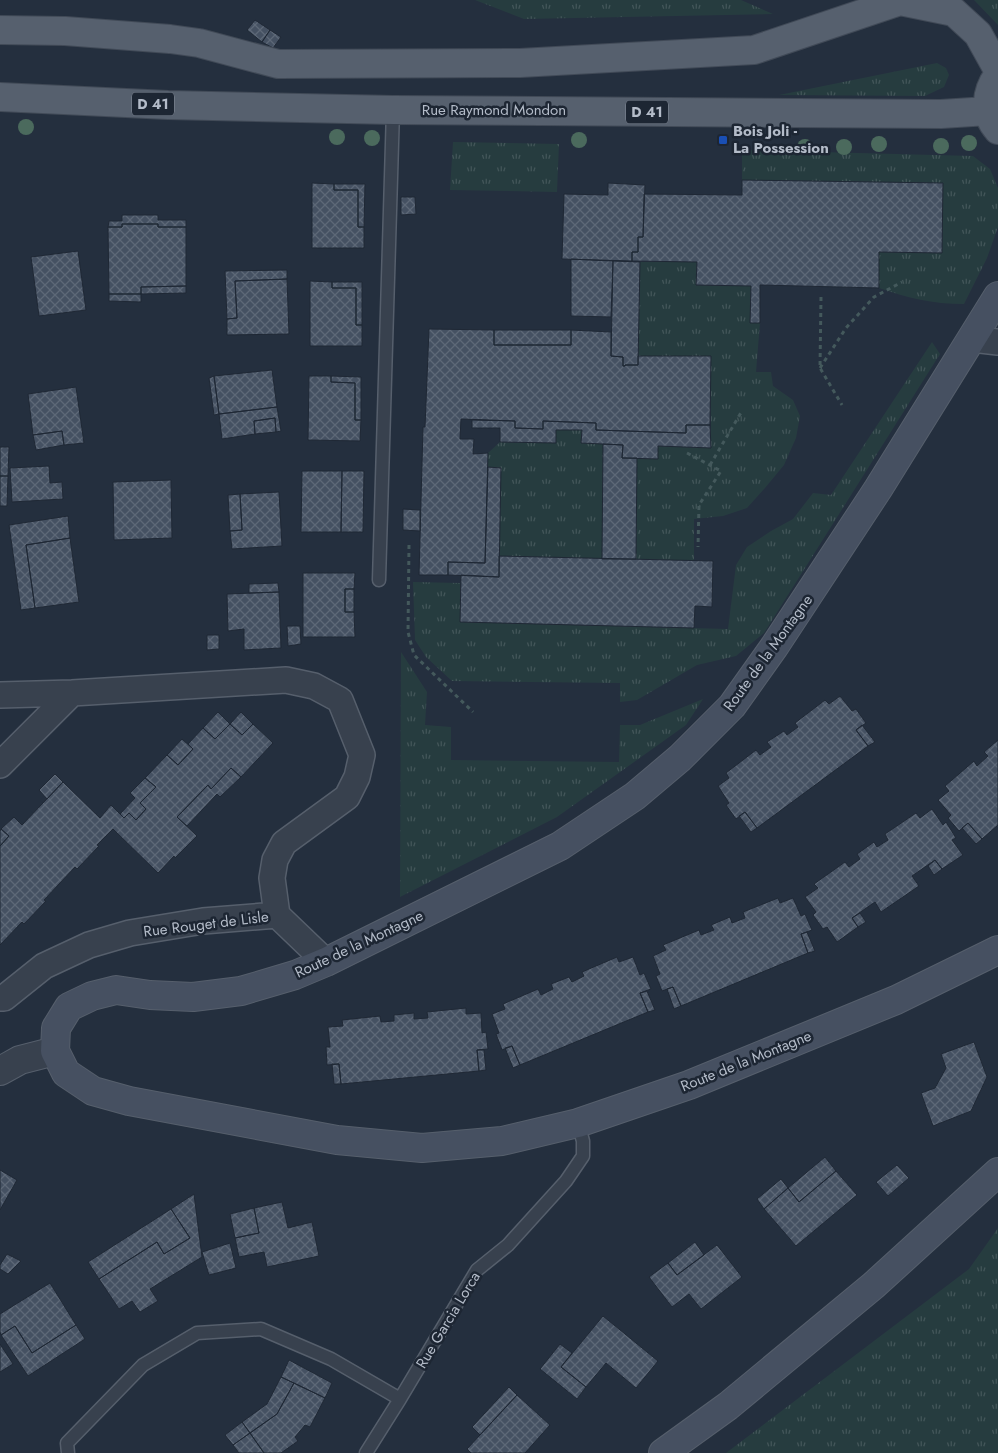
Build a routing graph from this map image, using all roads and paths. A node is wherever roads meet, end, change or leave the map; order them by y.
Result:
1 (0, 30) edge
2 (998, 70) edge
3 (998, 75) edge
4 (0, 97) edge
5 (393, 110) junction
6 (993, 120) edge
7 (902, 282) dead end
8 (998, 296) edge
9 (821, 297) dead end
10 (985, 340) edge
11 (820, 368) junction
12 (842, 405) dead end
13 (742, 411) dead end
14 (686, 453) dead end
15 (710, 465) junction
16 (409, 545) dead end
17 (698, 547) dead end
18 (379, 580) dead end
19 (72, 693) junction
20 (0, 695) edge
21 (474, 712) dead end
22 (0, 765) edge
23 (276, 915) junction
24 (998, 950) edge
25 (326, 962) junction
26 (0, 998) edge
27 (55, 1051) junction
28 (0, 1071) edge
29 (578, 1123) junction
30 (998, 1172) edge
31 (400, 1399) junction
32 (68, 1453) edge
33 (366, 1453) edge
34 (663, 1453) edge

1 - 2 main road
3 - 6 main road
4 - 5 main road, Rue Raymond Mondon / D 41
5 - 6 main road, Rue Raymond Mondon / D 41
5 - 18 lane
7 - 11 path
8 - 10 main road, Route de la Montagne
9 - 11 path
10 - 25 main road, Route de la Montagne
11 - 12 path
13 - 15 path
14 - 15 path
15 - 17 path
16 - 21 path
19 - 20 street, Rue Rouget de Lisle
19 - 22 street
19 - 23 street, Rue Rouget de Lisle
23 - 25 street
23 - 26 street, Rue Rouget de Lisle
24 - 29 main road, Route de la Montagne
25 - 27 main road, Route de la Montagne
27 - 28 street
27 - 29 main road, Route de la Montagne
29 - 31 lane, Rue Garcia Lorca
30 - 34 main road
31 - 32 lane
31 - 33 lane, Rue Garcia Lorca

